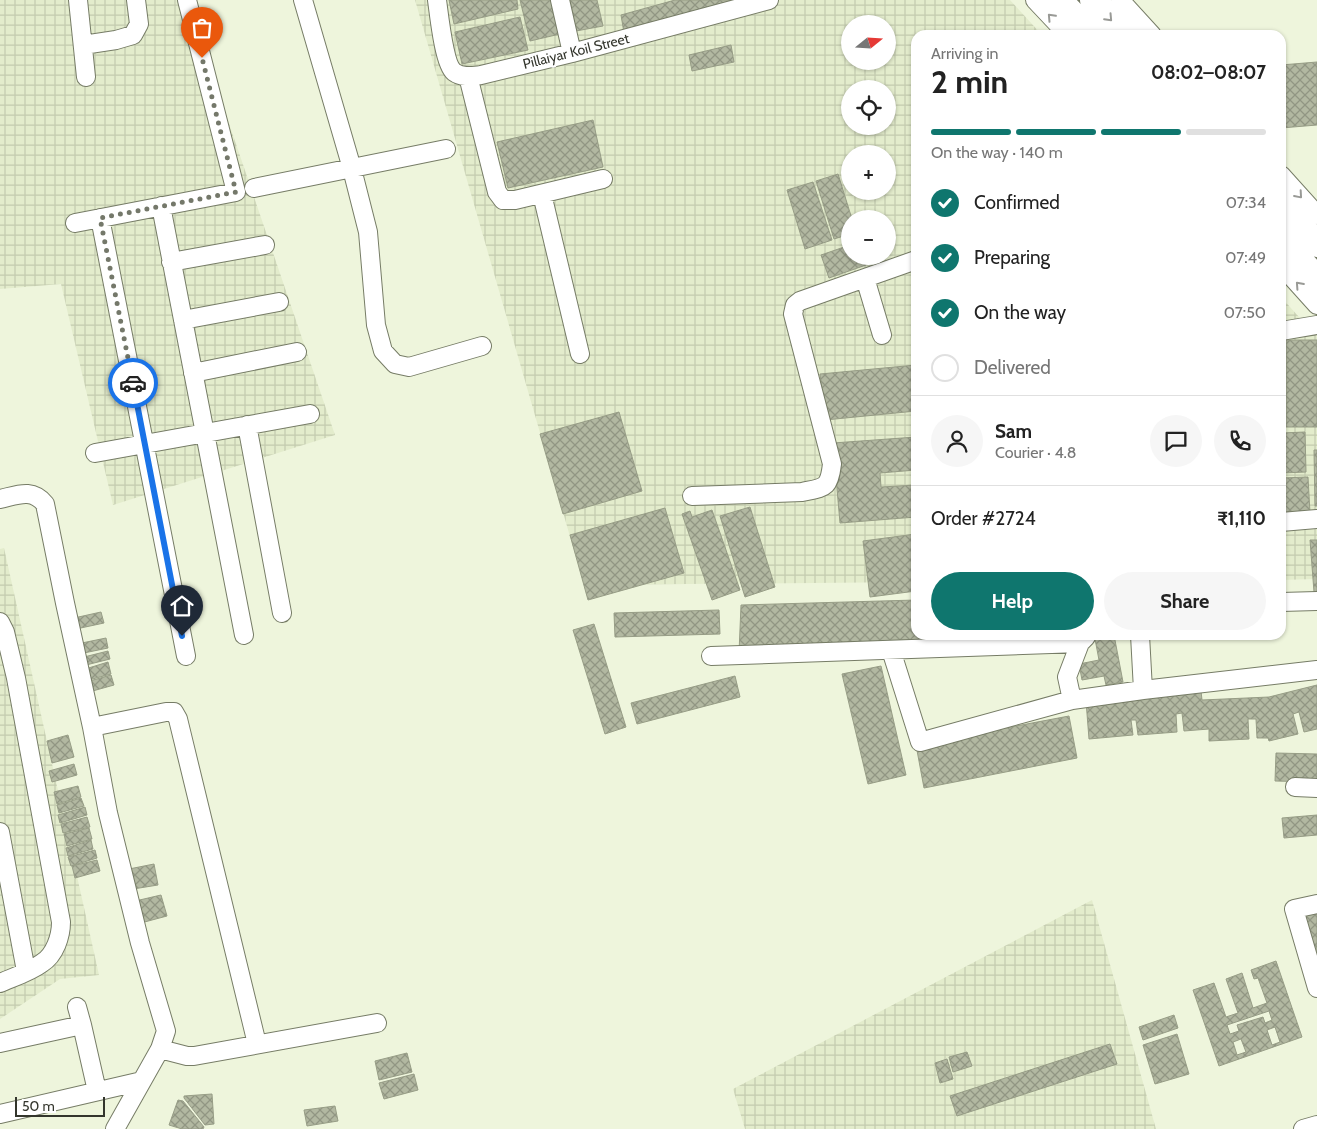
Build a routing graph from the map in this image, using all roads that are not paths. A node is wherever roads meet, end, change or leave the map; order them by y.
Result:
1 (78, 0) edge
2 (136, 0) edge
3 (187, 0) edge
4 (303, 0) edge
5 (437, 0) edge
6 (560, 0) edge
7 (768, 0) edge
8 (1035, 0) edge
9 (1059, 0) edge
10 (1093, 0) edge
11 (1120, 0) edge
12 (1063, 30) edge
13 (1087, 30) edge
14 (1121, 30) edge
15 (1147, 30) edge
16 (83, 45) junction
17 (572, 53) junction
18 (468, 76) junction
19 (86, 77) dead end
20 (446, 149) dead end
21 (352, 168) junction
22 (603, 179) dead end
23 (254, 188) dead end
24 (542, 194) junction
25 (1286, 194) edge
26 (161, 206) junction
27 (1286, 214) edge
28 (100, 218) junction
29 (75, 223) dead end
30 (1298, 238) edge
31 (265, 245) dead end
32 (171, 262) junction
33 (911, 262) edge
34 (865, 278) junction
35 (1317, 280) edge
36 (279, 302) dead end
37 (1317, 305) edge
38 (183, 320) junction
39 (1317, 325) edge
40 (1286, 329) edge
41 (882, 335) dead end
42 (482, 346) dead end
43 (297, 352) dead end
44 (580, 354) dead end
45 (193, 373) junction
46 (310, 414) dead end
47 (248, 425) junction
48 (204, 433) junction
49 (144, 444) junction
50 (95, 453) dead end
51 (692, 496) dead end
52 (0, 499) edge
53 (1317, 519) edge
54 (1286, 522) edge
55 (1317, 601) edge
56 (1286, 602) edge
57 (282, 613) dead end
58 (0, 622) edge
59 (244, 636) dead end
60 (1066, 640) edge
61 (1084, 640) edge
62 (1140, 640) edge
63 (891, 650) junction
64 (186, 656) dead end
65 (711, 656) dead end
66 (1317, 670) edge
67 (1143, 690) junction
68 (1072, 700) junction
69 (92, 727) junction
70 (1295, 788) dead end
71 (1317, 788) edge
72 (0, 832) edge
73 (1317, 904) edge
74 (26, 971) junction
75 (0, 984) edge
76 (1317, 988) edge
77 (77, 1008) dead end
78 (377, 1023) dead end
79 (82, 1025) junction
80 (0, 1043) edge
81 (257, 1044) junction
82 (160, 1049) junction
83 (142, 1081) junction
84 (97, 1091) junction
85 (0, 1114) edge
86 (1317, 1124) edge
87 (115, 1129) edge
88 (1303, 1129) edge

1 - 16 street
2 - 16 street
3 - 26 street
4 - 21 street
5 - 18 street
6 - 17 street
7 - 17 street, Pillaiyar Koil Street
12 -> 8 street
9 - 13 highway
10 -> 14 highway
11 - 15 street
16 - 19 street
17 - 18 street, Pillaiyar Koil Street
18 - 24 street
20 - 21 street
21 - 23 street
21 - 42 street
22 - 24 street
24 - 44 street
25 -> 30 street
26 - 28 street
26 - 32 street
27 - 30 highway
28 - 29 street
28 - 49 street
30 - 35 highway
37 -> 30 street
31 - 32 street
32 - 38 street
33 - 34 street
34 - 41 street
34 - 51 street
36 - 38 street
38 - 45 street
39 - 40 street
43 - 45 street
45 - 48 street
46 - 47 street
47 - 48 street
47 - 57 street
48 - 49 street
48 - 59 street
49 - 50 street
49 - 64 street
52 - 69 street
53 - 54 street
55 - 56 street
58 - 74 street
60 - 63 street
61 - 68 street
62 - 67 street
63 - 65 street
63 - 68 street
66 - 67 street
67 - 68 street
69 - 81 street
69 - 82 street
70 - 71 street
72 - 74 street
73 - 76 street
74 - 75 street
77 - 79 street
78 - 81 street
79 - 80 street
79 - 84 street
81 - 82 street
82 - 83 street
83 - 84 street
83 - 87 street
84 - 85 street
86 - 88 street

